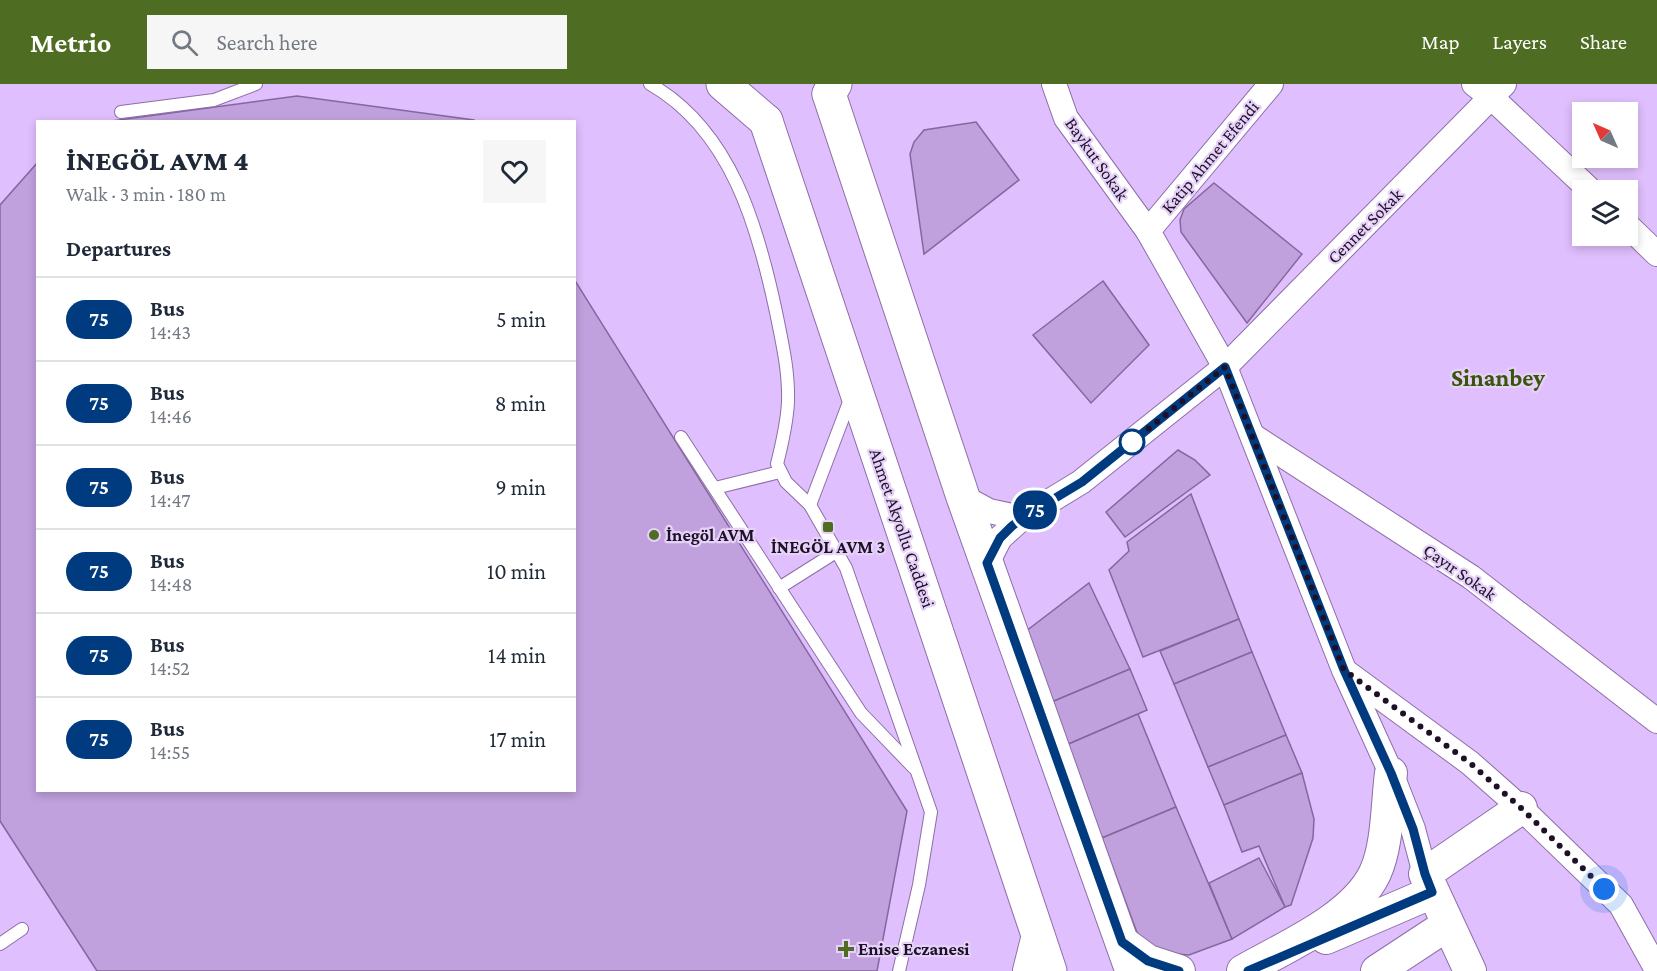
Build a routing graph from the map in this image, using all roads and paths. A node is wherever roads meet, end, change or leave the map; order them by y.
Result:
1 (256, 84) edge
2 (650, 84) edge
3 (723, 84) edge
4 (754, 84) edge
5 (1054, 84) edge
6 (1271, 84) edge
7 (830, 87) edge
8 (1490, 89) edge
9 (121, 112) dead end
10 (766, 121) junction
11 (1580, 180) edge
12 (1148, 231) junction
13 (1638, 236) edge
14 (1657, 254) edge
15 (1225, 367) junction
16 (855, 386) junction
17 (1252, 436) junction
18 (681, 437) dead end
19 (780, 472) junction
20 (714, 488) junction
21 (963, 497) junction
22 (810, 505) junction
23 (1022, 518) junction
24 (836, 552) junction
25 (987, 563) junction
26 (779, 588) junction
27 (1344, 670) junction
28 (1657, 721) edge
29 (917, 771) junction
30 (1391, 773) junction
31 (1521, 808) junction
32 (1429, 883) junction
33 (1447, 925) junction
34 (22, 929) dead end
35 (1038, 935) junction
36 (0, 944) edge
37 (1127, 957) edge
38 (1656, 965) edge
39 (899, 971) edge
40 (1029, 971) edge
41 (1050, 971) edge
42 (1179, 971) edge
43 (1244, 971) edge
44 (1248, 971) edge
45 (1377, 971) edge
46 (1470, 971) edge

1 - 9 lane
2 - 19 lane
3 - 10 main road
4 - 10 main road, Ahmet Akyollu Caddesi
5 - 12 street, Baykut Sokak
6 - 12 street, Katip Ahmet Efendi
7 - 21 main road
8 - 11 street
8 - 15 street, Cennet Sokak
10 - 16 main road, Ahmet Akyollu Caddesi
12 - 15 street, Baykut Sokak
13 - 14 street
15 - 17 street, Baykut Sokak
15 - 23 street, Cennet Sokak
16 - 22 lane
16 - 35 main road, Ahmet Akyollu Caddesi
17 - 27 street, Baykut Sokak
17 - 28 street, Çayır Sokak
18 - 20 lane
19 - 20 lane
19 - 22 lane
20 - 26 lane
21 - 23 street
21 - 25 main road
22 - 24 lane
23 - 25 street, Cennet Sokak
24 - 26 lane
24 - 29 lane
25 - 37 main road
26 - 29 lane
27 - 30 street, Baykut Sokak
27 - 31 street
29 - 39 lane
30 - 32 street, Baykut Sokak
30 - 43 street
31 - 32 street
31 - 38 street
32 - 33 street
32 - 44 street
33 - 45 street
33 - 46 street
34 - 36 lane
35 - 40 street
35 - 41 main road, Ahmet Akyollu Caddesi
37 - 42 street

